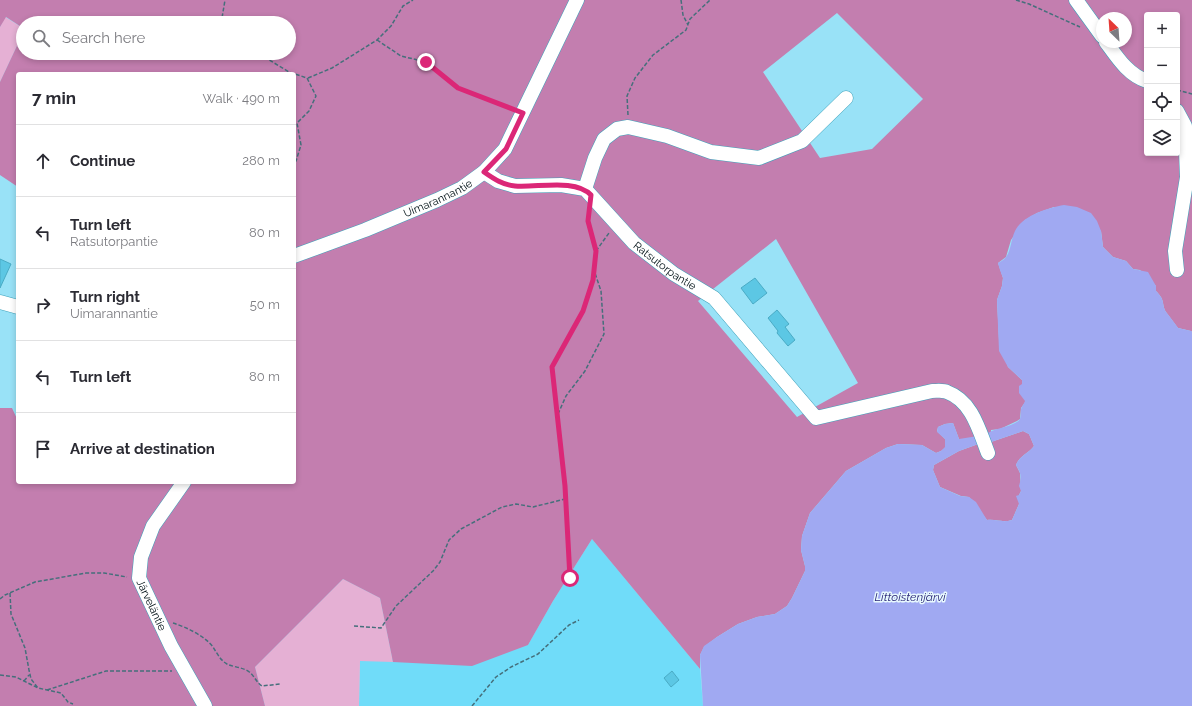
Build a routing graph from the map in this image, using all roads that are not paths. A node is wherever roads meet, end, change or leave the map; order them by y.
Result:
1 (577, 0) edge
2 (1076, 0) edge
3 (1096, 28) edge
4 (1110, 48) edge
5 (1144, 80) edge
6 (846, 98) dead end
7 (1180, 116) edge
8 (484, 172) junction
9 (588, 192) junction
10 (296, 255) edge
11 (1177, 270) dead end
12 (0, 302) edge
13 (16, 306) edge
14 (988, 453) dead end
15 (183, 484) edge
16 (205, 706) edge

1 - 8 street, Uimarannantie
2 - 3 street
4 - 5 street
6 - 9 street
7 - 11 street
8 - 9 street
8 - 10 street, Uimarannantie
9 - 14 street, Ratsutorpantie
12 - 13 street
15 - 16 street, Järveläntie

